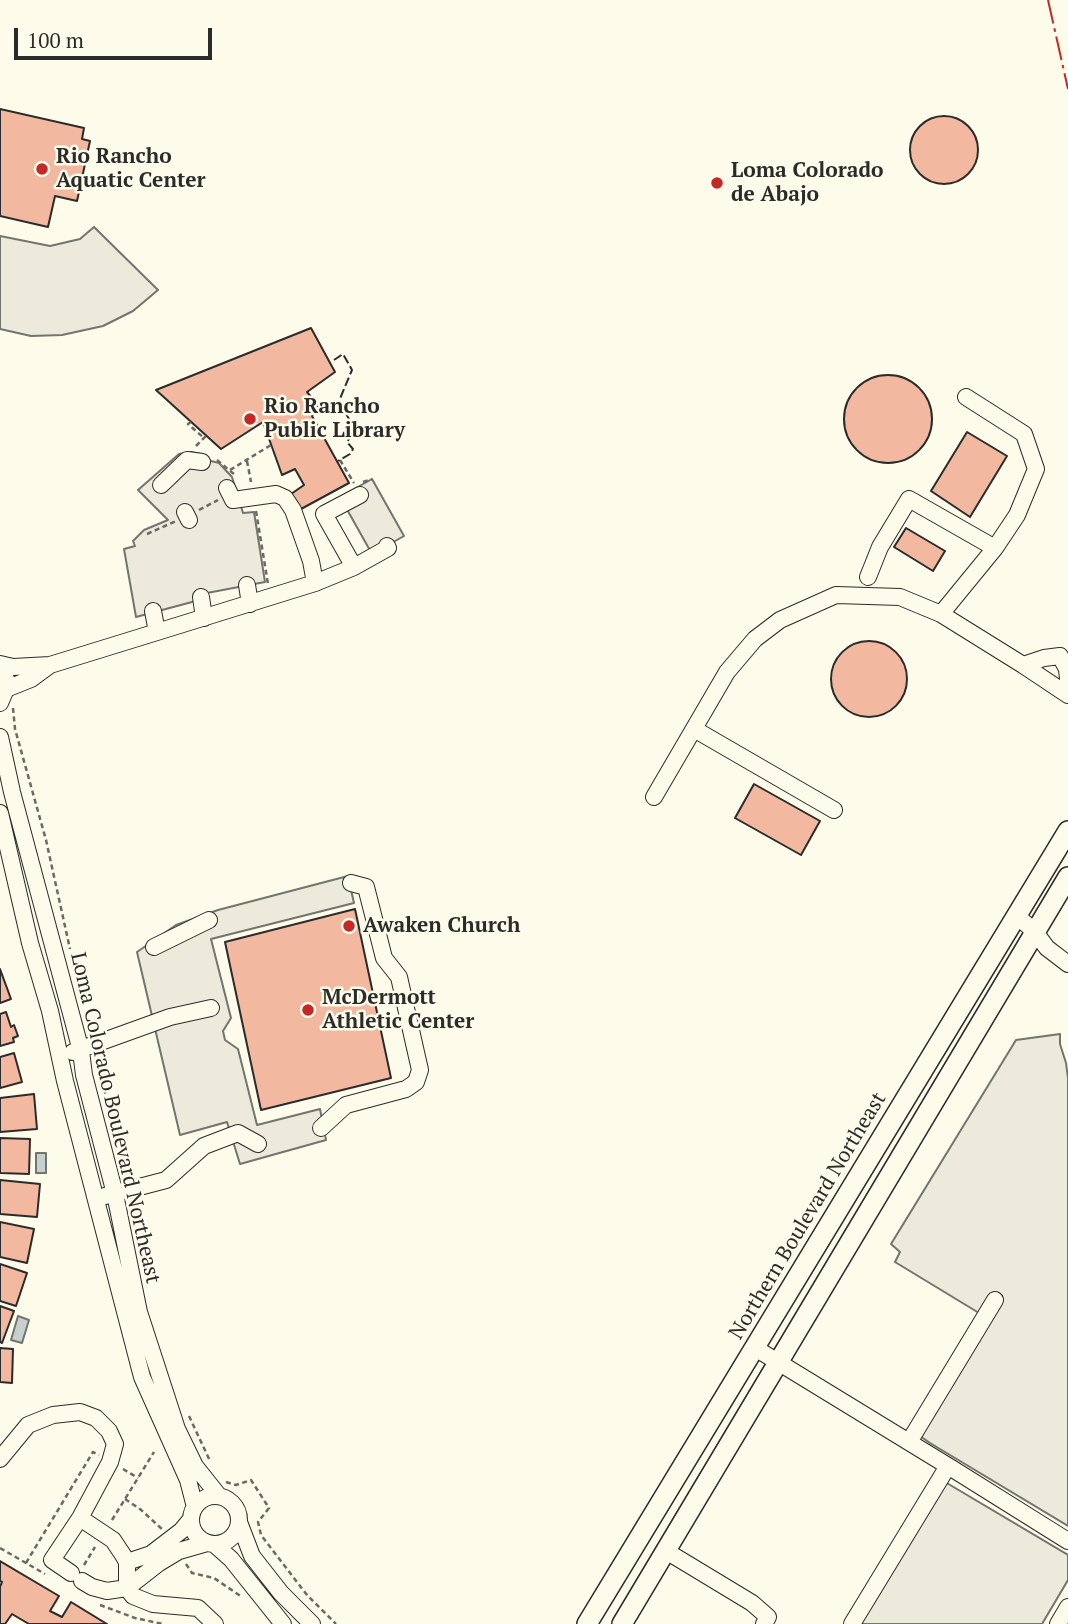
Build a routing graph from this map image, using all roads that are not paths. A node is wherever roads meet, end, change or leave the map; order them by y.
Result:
1 (966, 397) dead end
2 (206, 458) road end
3 (160, 485) dead end
4 (229, 487) road end
5 (358, 491) road end
6 (387, 546) dead end
7 (995, 548) junction
8 (354, 567) junction
9 (868, 577) dead end
10 (315, 583) junction
11 (247, 585) dead end
12 (201, 597) dead end
13 (250, 604) junction
14 (153, 611) dead end
15 (941, 614) junction
16 (204, 618) junction
17 (157, 632) junction
18 (50, 665) junction
19 (1023, 665) junction
20 (0, 666) edge
21 (1068, 679) edge
22 (1068, 695) edge
23 (7, 700) edge
24 (694, 729) junction
25 (0, 737) edge
26 (654, 797) dead end
27 (834, 810) dead end
28 (0, 813) edge
29 (1068, 831) edge
30 (1068, 877) edge
31 (351, 883) dead end
32 (1017, 916) junction
33 (209, 920) dead end
34 (1035, 932) junction
35 (154, 947) dead end
36 (1068, 964) edge
37 (211, 1008) dead end
38 (88, 1048) junction
39 (59, 1055) junction
40 (321, 1128) dead end
41 (258, 1144) dead end
42 (115, 1194) junction
43 (95, 1198) junction
44 (995, 1300) dead end
45 (755, 1348) junction
46 (778, 1363) junction
47 (909, 1442) junction
48 (0, 1459) edge
49 (948, 1466) junction
50 (221, 1488) junction
51 (193, 1513) junction
52 (80, 1518) junction
53 (240, 1522) junction
54 (1068, 1541) edge
55 (211, 1544) junction
56 (666, 1551) junction
57 (128, 1562) junction
58 (127, 1588) junction
59 (1068, 1607) edge
60 (215, 1624) edge
61 (283, 1624) edge
62 (312, 1624) edge
63 (587, 1624) edge
64 (622, 1624) edge
65 (764, 1624) edge
66 (852, 1624) edge
67 (1058, 1624) edge

1 - 7 street
2 - 3 street
4 - 10 street
5 - 8 street
6 - 8 street
7 - 9 street
7 - 15 street
8 - 10 street
10 - 13 street
11 - 13 street
12 - 16 street
13 - 16 street
14 - 17 street
15 - 19 street
15 - 24 street
16 - 17 street
17 - 18 street
18 - 20 street
18 - 23 street
19 - 21 street
19 - 22 street
20 - 23 street
24 - 26 street
24 - 27 street
25 - 38 street, Loma Colorado Boulevard Northeast
28 - 39 street, Loma Colorado Boulevard Northeast
29 - 32 main road, Northern Boulevard Northeast
30 - 34 main road
31 - 40 street
32 - 34 street
32 - 45 main road, Northern Boulevard Northeast
33 - 35 street
34 - 36 street
34 - 46 main road
37 - 38 street
38 - 39 street
38 - 42 street, Loma Colorado Boulevard Northeast
39 - 43 street, Loma Colorado Boulevard Northeast
41 - 42 street
42 - 43 street
42 - 50 street, Loma Colorado Boulevard Northeast
43 - 51 street, Loma Colorado Boulevard Northeast
44 - 47 street
45 - 46 street
45 - 63 main road, Northern Boulevard Northeast
46 - 47 street
46 - 56 main road
47 - 49 street
48 - 52 street
49 - 54 street
49 - 66 street
50 - 51 street
50 - 53 street, Loma Colorado Boulevard Northeast
51 - 55 street, Loma Colorado Boulevard Northeast
51 - 57 street
52 - 57 street
52 - 58 street
53 - 55 street
53 - 62 street, Loma Colorado Boulevard Northeast
55 - 58 street
55 - 61 street, Loma Colorado Boulevard Northeast
56 - 64 main road
56 - 65 street
57 - 58 street
58 - 60 street
59 - 67 street

